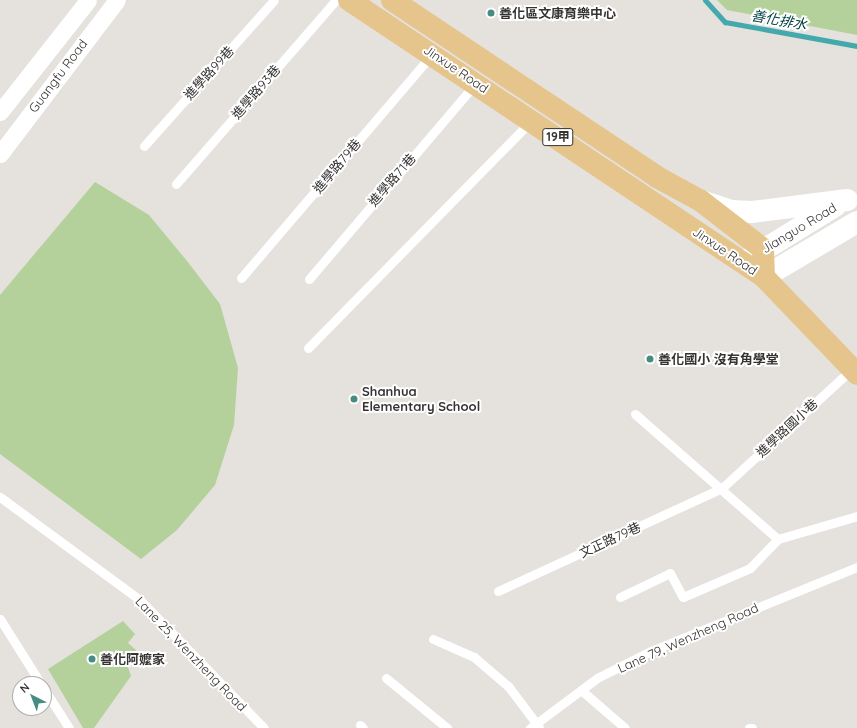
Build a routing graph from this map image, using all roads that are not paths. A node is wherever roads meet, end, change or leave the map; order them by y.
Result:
1 (88, 0) edge
2 (117, 0) edge
3 (274, 0) edge
4 (336, 0) edge
5 (349, 0) edge
6 (392, 0) edge
7 (432, 53) junction
8 (476, 82) junction
9 (0, 112) edge
10 (532, 120) junction
11 (144, 146) dead end
12 (0, 154) edge
13 (176, 184) dead end
14 (852, 197) edge
15 (701, 201) junction
16 (857, 222) edge
17 (763, 249) junction
18 (742, 263) junction
19 (764, 277) junction
20 (241, 278) dead end
21 (309, 279) dead end
22 (308, 348) dead end
23 (855, 371) edge
24 (635, 414) dead end
25 (722, 488) junction
26 (0, 497) edge
27 (857, 516) edge
28 (778, 539) junction
29 (857, 567) edge
30 (498, 591) dead end
31 (620, 597) dead end
32 (0, 619) edge
33 (433, 639) dead end
34 (36, 676) edge
35 (386, 678) dead end
36 (581, 690) junction
37 (52, 701) edge
38 (536, 726) edge
39 (69, 728) edge
40 (264, 728) edge
41 (447, 728) edge
42 (625, 728) edge
43 (748, 728) edge
44 (752, 728) edge

1 - 9 street, Guangfu Road
2 - 12 street, Guangfu Road
3 - 11 lane, 進學路99巷
4 - 13 lane, 進學路93巷
5 - 7 main road, Jinxue Road / 19甲
6 - 15 main road, Jinxue Road / 19甲
7 - 8 main road, Jinxue Road / 19甲
7 - 20 lane, 進學路79巷
8 - 10 main road, Jinxue Road / 19甲
8 - 21 lane, 進學路71巷
10 - 18 main road, Jinxue Road / 19甲
10 - 22 lane
14 - 15 street
14 - 17 street, Jianguo Road
15 - 17 main road, Jinxue Road / 19甲
16 - 19 street, Jianguo Road
17 - 18 street, Jianguo Road
17 - 19 main road, Jinxue Road
18 - 19 main road, Jinxue Road / 19甲
19 - 23 main road, 19甲
23 - 25 lane, 進學路國小巷
24 - 25 lane
25 - 28 lane
25 - 30 lane, 文正路79巷
26 - 40 lane, Lane 25, Wenzheng Road
27 - 28 lane
28 - 31 lane
29 - 36 lane, Lane 79, Wenzheng Road
32 - 34 lane
33 - 38 lane
35 - 41 lane
36 - 38 lane, Lane 79, Wenzheng Road
36 - 42 lane
37 - 39 lane
43 - 44 lane

